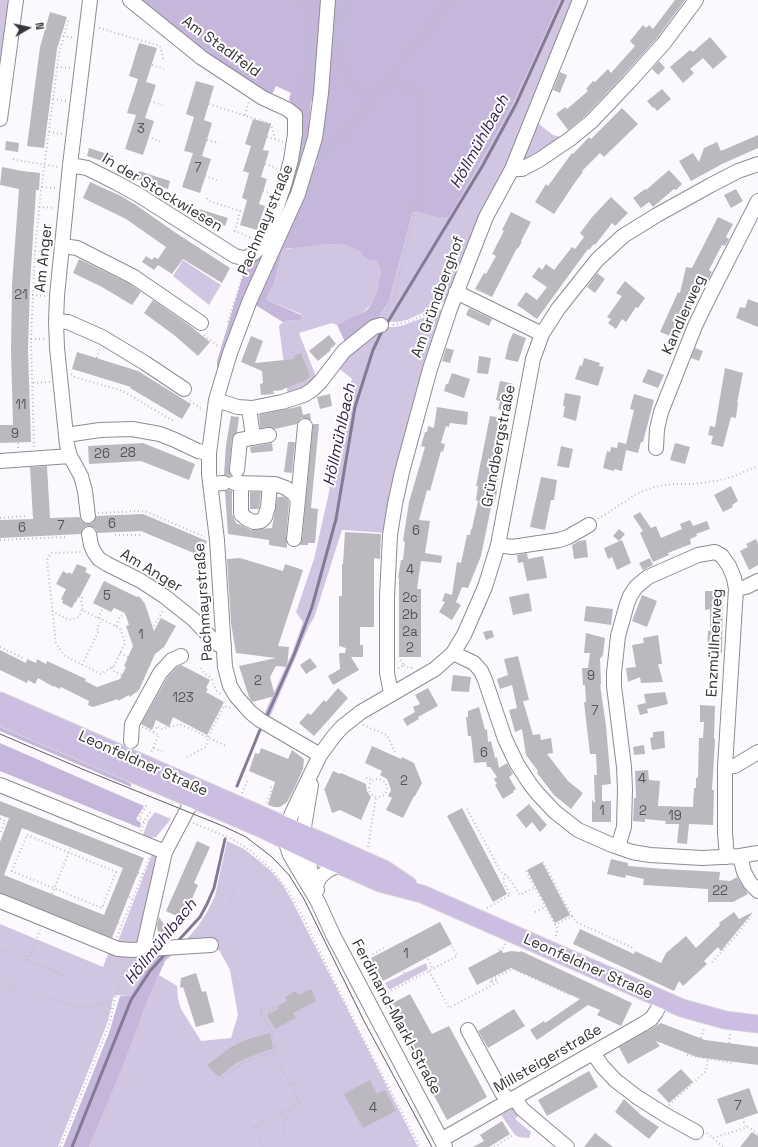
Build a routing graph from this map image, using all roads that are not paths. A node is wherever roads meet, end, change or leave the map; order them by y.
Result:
1 (16, 0) edge
2 (90, 0) edge
3 (130, 0) edge
4 (328, 0) edge
5 (580, 0) edge
6 (696, 0) edge
7 (0, 118) edge
8 (758, 164) edge
9 (70, 165) junction
10 (512, 169) junction
11 (758, 201) edge
12 (62, 246) junction
13 (235, 256) joint
14 (456, 292) junction
15 (56, 321) junction
16 (384, 325) road end
17 (203, 329) road end
18 (542, 334) junction
19 (187, 395) road end
20 (216, 400) junction
21 (249, 408) junction
22 (304, 426) dead end
23 (66, 435) junction
24 (269, 435) dead end
25 (253, 437) junction
26 (656, 448) dead end
27 (209, 453) junction
28 (70, 456) junction
29 (0, 461) edge
30 (301, 468) junction
31 (229, 481) junction
32 (273, 484) junction
33 (298, 500) junction
34 (91, 514) road end
35 (589, 525) road end
36 (89, 534) dead end
37 (294, 539) dead end
38 (498, 546) junction
39 (758, 581) edge
40 (736, 589) junction
41 (224, 645) junction
42 (453, 653) junction
43 (181, 656) dead end
44 (393, 693) junction
45 (0, 701) edge
46 (0, 716) edge
47 (132, 741) road end
48 (758, 752) edge
49 (320, 755) junction
50 (725, 767) junction
51 (314, 770) junction
52 (0, 785) edge
53 (193, 799) junction
54 (286, 833) junction
55 (304, 841) junction
56 (618, 847) junction
57 (158, 852) junction
58 (758, 853) edge
59 (734, 856) junction
60 (340, 865) junction
61 (316, 885) junction
62 (758, 891) edge
63 (422, 894) junction
64 (0, 901) edge
65 (318, 902) junction
66 (211, 945) dead end
67 (137, 950) junction
68 (662, 1000) junction
69 (758, 1024) edge
70 (468, 1030) dead end
71 (593, 1053) junction
72 (512, 1099) junction
73 (696, 1132) road end
74 (443, 1143) edge
75 (568, 1147) edge

1 - 7 street
2 - 9 street, Am Anger
3 - 13 street, Am Stadlfeld
4 - 20 street, Pachmayrstraße
5 - 10 street, Am Gründberghof
6 - 10 street
8 - 18 street, Gründbergstraße
9 - 12 street, Am Anger
9 - 13 street, In der Stockwiesen
10 - 14 street, Am Gründberghof
11 - 26 street, Kandlerweg
12 - 15 street, Am Anger
12 - 17 street
14 - 18 street
14 - 44 street, Am Gründberghof
15 - 19 street
15 - 23 street, Am Anger
16 - 21 street
18 - 38 street, Gründbergstraße
20 - 21 street
20 - 27 street, Pachmayrstraße
21 - 25 street
22 - 30 street
23 - 27 street
23 - 28 street, Am Anger
24 - 25 street
25 - 31 street
27 - 31 street, Pachmayrstraße
28 - 29 street
28 - 34 street, Am Anger
30 - 32 street
30 - 33 street
31 - 32 street
31 - 32 street
31 - 41 street, Pachmayrstraße
32 - 33 street
33 - 37 street
35 - 38 street
36 - 41 street, Am Anger
38 - 42 street, Gründbergstraße
39 - 40 street
40 - 50 street, Enzmüllnerweg
40 - 56 street, Enzmüllnerweg
41 - 49 street, Pachmayrstraße
42 - 44 street, Gründbergstraße
42 - 56 street
43 - 47 street
44 - 49 street, Gründbergstraße
45 - 54 main road, Leonfeldner Straße
46 - 53 main road, Leonfeldner Straße
48 - 50 street
49 - 51 street, Gründbergstraße
50 - 59 street, Enzmüllnerweg
51 - 54 street, Gründbergstraße
51 - 55 street, Gründbergstraße
52 - 57 street
53 - 54 main road, Leonfeldner Straße
53 - 57 street, Leonfeldner Straße
54 - 55 main road, Leonfeldner Straße
54 - 65 street, Ferdinand-Markl-Straße
55 - 60 main road, Leonfeldner Straße
55 - 61 street, Ferdinand-Markl-Straße
55 - 63 main road, Leonfeldner Straße
56 - 59 street
57 - 67 street, Leonfeldner Straße
58 - 59 street
59 - 62 street, Enzmüllnerweg
60 - 61 street
60 - 63 main road, Leonfeldner Straße
61 - 65 street, Ferdinand-Markl-Straße
63 - 68 main road, Leonfeldner Straße
64 - 67 street
65 - 74 street, Ferdinand-Markl-Straße
66 - 67 street
68 - 69 main road, Leonfeldner Straße
68 - 71 street, Millsteigerstraße
70 - 72 street
71 - 72 street, Millsteigerstraße
71 - 73 street
72 - 74 street, Millsteigerstraße
72 - 75 street

